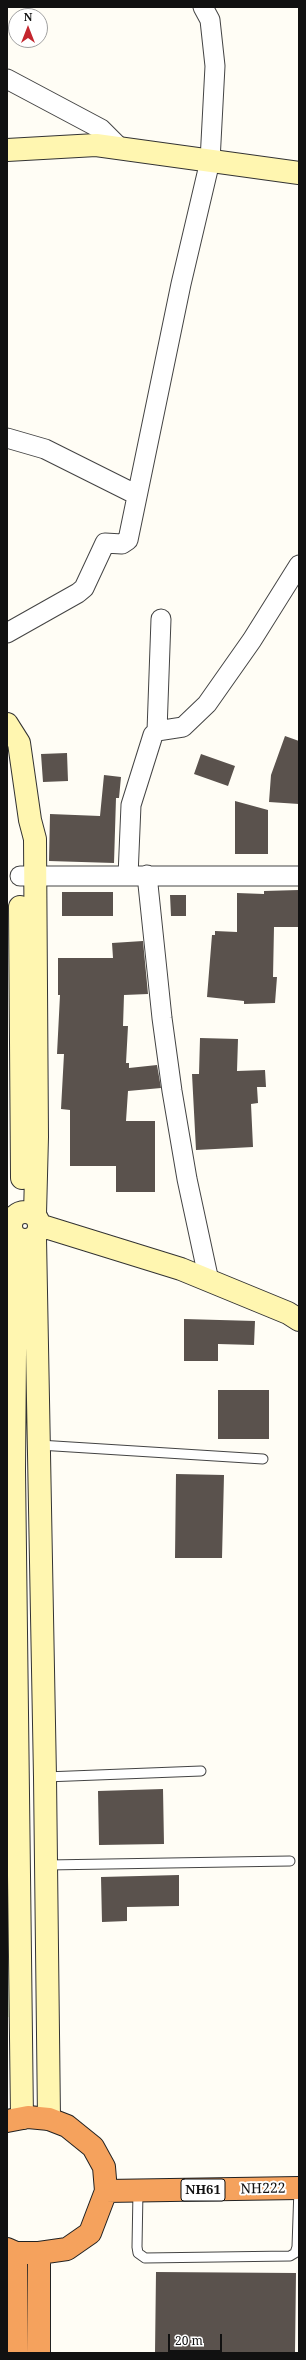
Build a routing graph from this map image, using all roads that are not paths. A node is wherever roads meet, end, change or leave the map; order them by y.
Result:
1 (203, 7) edge
2 (7, 79) edge
3 (121, 149) junction
4 (7, 150) edge
5 (210, 161) junction
6 (299, 173) edge
7 (7, 438) edge
8 (137, 496) junction
9 (299, 565) edge
10 (161, 620) dead end
11 (7, 634) edge
12 (7, 724) edge
13 (157, 731) junction
14 (28, 876) junction
15 (128, 876) junction
16 (147, 876) junction
17 (299, 876) edge
18 (24, 1225) edge
19 (209, 1281) junction
20 (299, 1320) edge
21 (39, 1445) junction
22 (263, 1459) dead end
23 (201, 1771) dead end
24 (45, 1786) junction
25 (20, 1796) junction
26 (290, 1861) dead end
27 (47, 1865) junction
28 (15, 2120) edge
29 (49, 2120) junction
30 (299, 2188) edge
31 (106, 2191) junction
32 (138, 2191) junction
33 (11, 2251) edge
34 (39, 2253) junction
35 (17, 2353) edge
36 (39, 2353) edge

1 - 5 street
2 - 3 street
3 - 4 street
3 - 5 street
5 - 6 street
5 - 8 street
7 - 8 street
8 - 11 street
9 - 13 street
10 - 13 street
12 - 14 street
13 - 15 street
14 - 15 street
14 - 18 street
15 - 16 street
16 - 17 street
16 - 19 street
18 - 19 street
18 - 21 street
18 - 25 street
19 - 20 street
21 - 22 lane
21 - 24 street
23 - 24 lane
24 - 25 street
24 - 27 street
25 - 28 street
26 - 27 lane
27 - 29 street
28 - 29 highway
29 - 31 highway
30 - 32 highway, NH222 / NH61
30 - 32 lane
31 - 32 highway, NH222 / NH61
31 - 34 highway
33 - 34 highway
33 - 35 highway
34 - 36 highway

